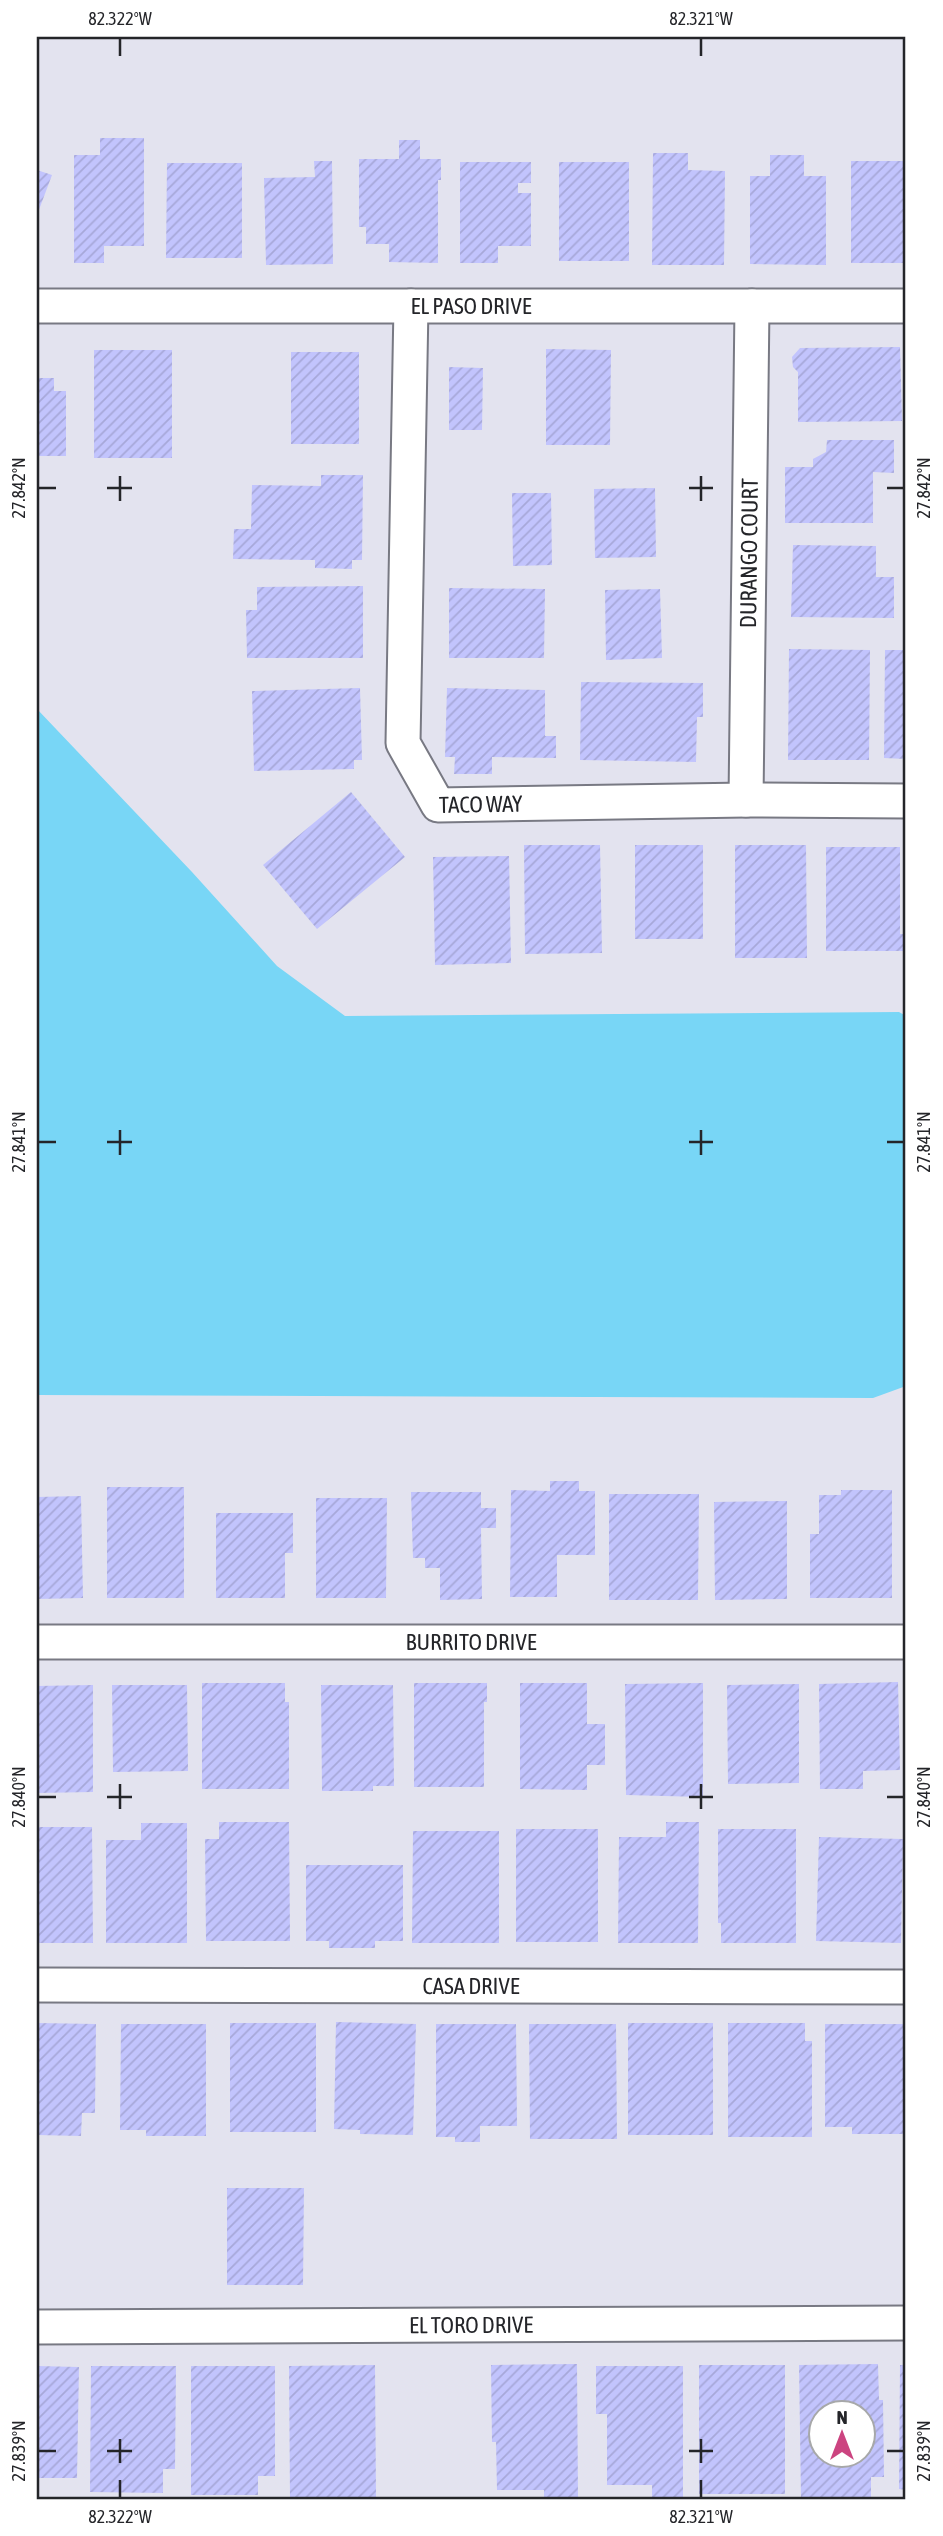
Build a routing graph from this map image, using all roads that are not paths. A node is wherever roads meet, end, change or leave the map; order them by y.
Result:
1 (37, 306) edge
2 (411, 306) junction
3 (752, 306) junction
4 (906, 306) edge
5 (746, 800) junction
6 (906, 801) edge
7 (37, 1642) edge
8 (906, 1642) edge
9 (37, 1985) edge
10 (906, 1987) edge
11 (906, 2323) edge
12 (37, 2328) edge

1 - 2 street, EL PASO DRIVE
2 - 3 street, EL PASO DRIVE
2 - 5 street, TACO WAY
3 - 4 street, EL PASO DRIVE
3 - 5 street, DURANGO COURT
5 - 6 street, TACO WAY
7 - 8 street, BURRITO DRIVE
9 - 10 street, CASA DRIVE
11 - 12 street, EL TORO DRIVE

